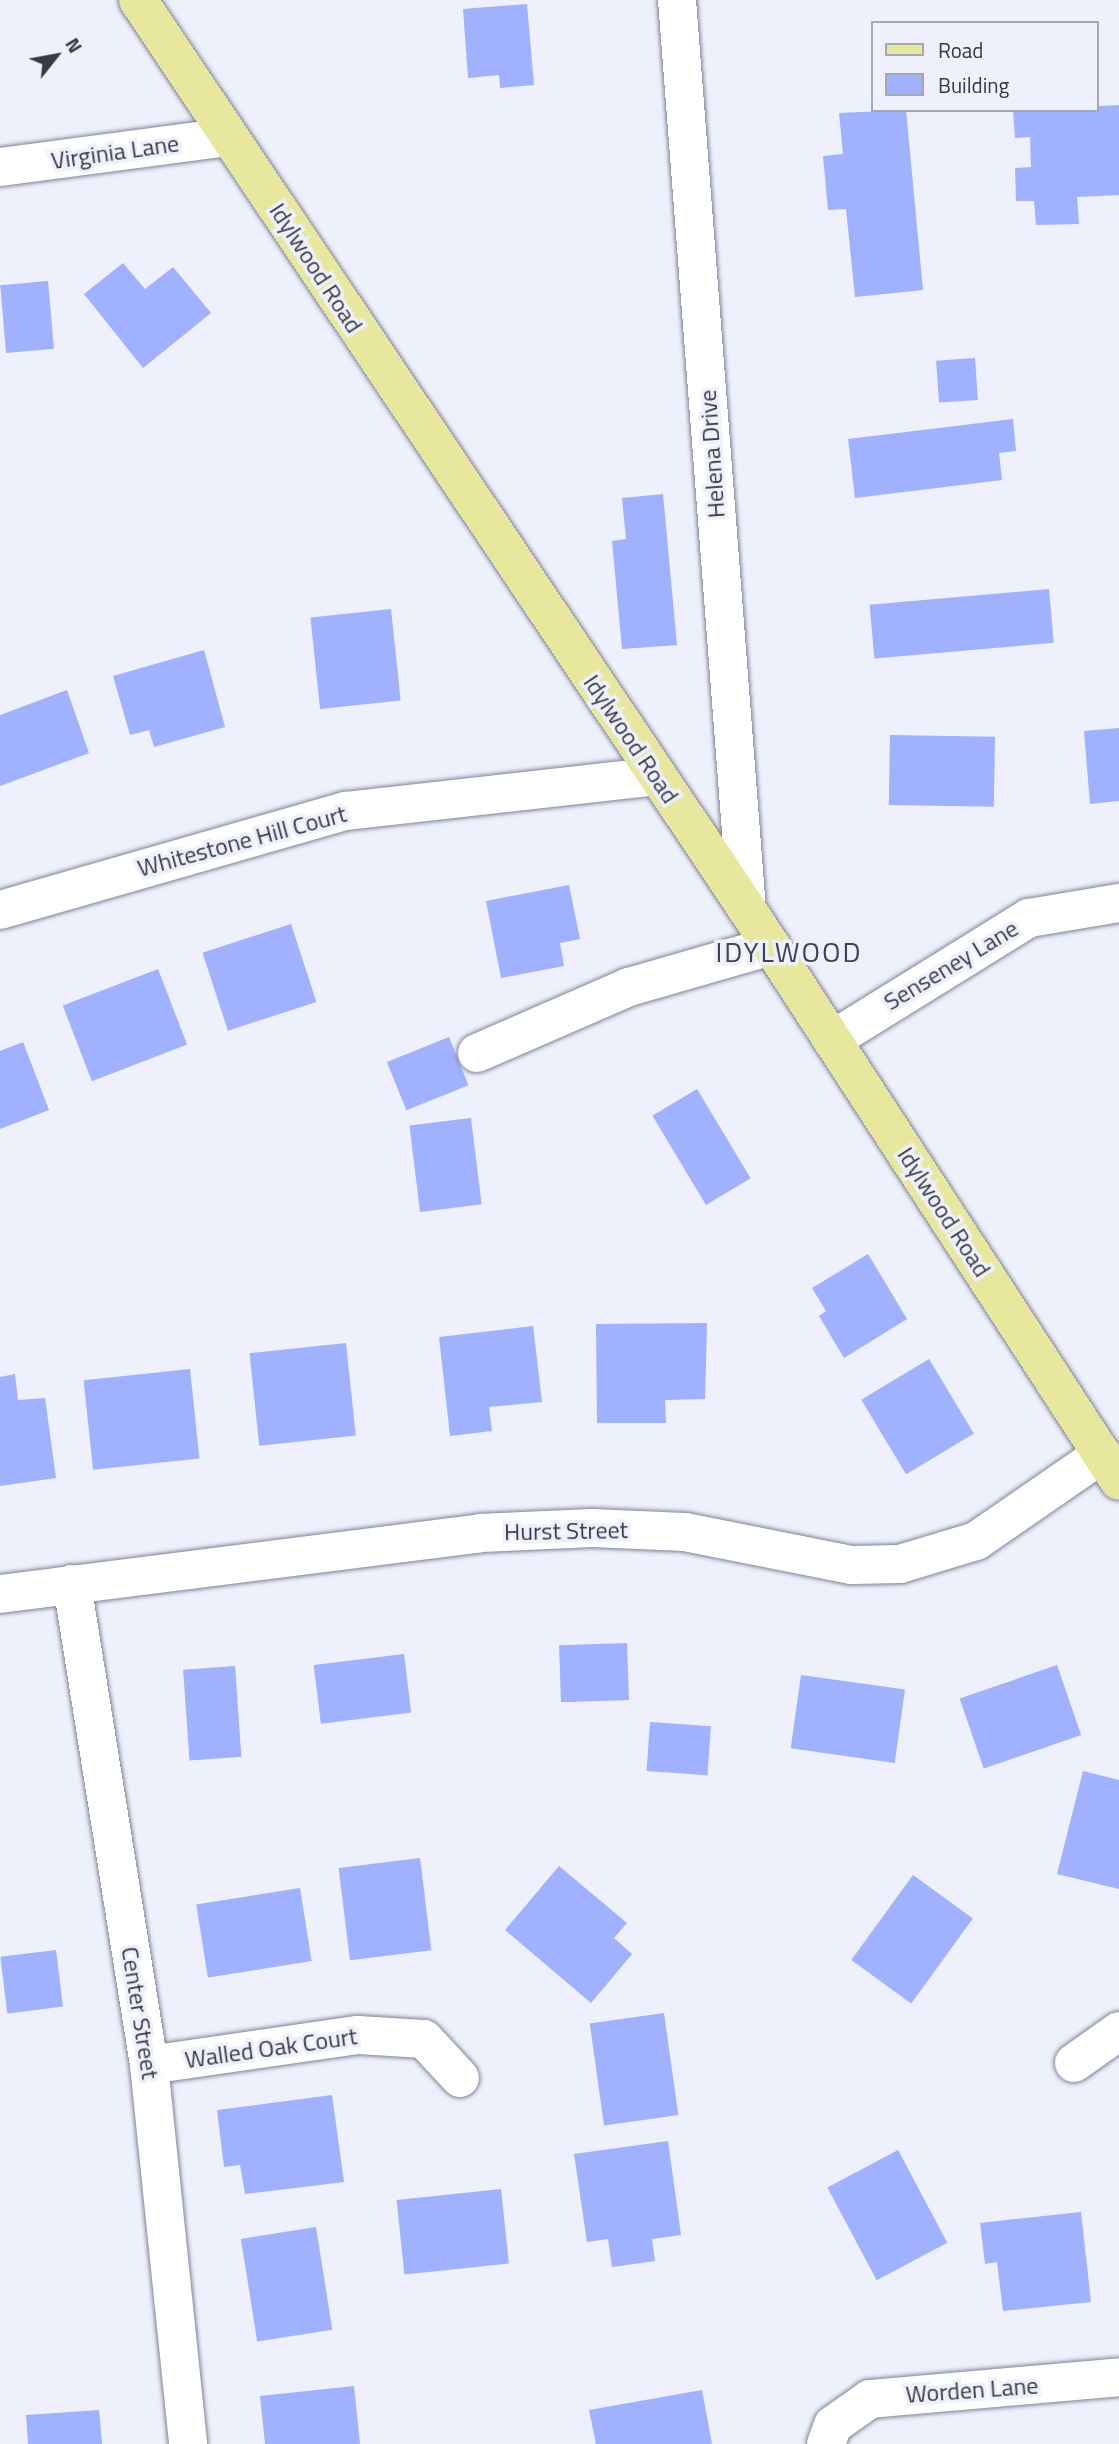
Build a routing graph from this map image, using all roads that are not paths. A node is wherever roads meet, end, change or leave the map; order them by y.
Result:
1 (138, 0) edge
2 (677, 0) edge
3 (229, 137) junction
4 (0, 167) edge
5 (656, 776) junction
6 (1119, 903) edge
7 (747, 909) junction
8 (0, 911) edge
9 (771, 946) junction
10 (832, 1040) junction
11 (477, 1053) dead end
12 (1110, 1468) edge
13 (72, 1584) junction
14 (0, 1594) edge
15 (1119, 2031) edge
16 (1074, 2063) dead end
17 (149, 2065) junction
18 (460, 2078) dead end
19 (1119, 2377) edge
20 (830, 2435) edge
21 (188, 2444) edge

1 - 3 main road, Idylwood Road
2 - 7 street, Helena Drive
3 - 4 street, Virginia Lane
3 - 5 main road, Idylwood Road
5 - 7 main road, Idylwood Road
5 - 8 street, Whitestone Hill Court
6 - 10 street, Senseney Lane
7 - 9 main road, Idylwood Road
9 - 10 main road, Idylwood Road
9 - 11 street
10 - 12 main road, Idylwood Road
12 - 13 street, Hurst Street
13 - 14 street, Hurst Street
13 - 17 street, Center Street
15 - 16 street
17 - 18 street, Walled Oak Court
17 - 21 street, Center Street
19 - 20 street, Worden Lane

